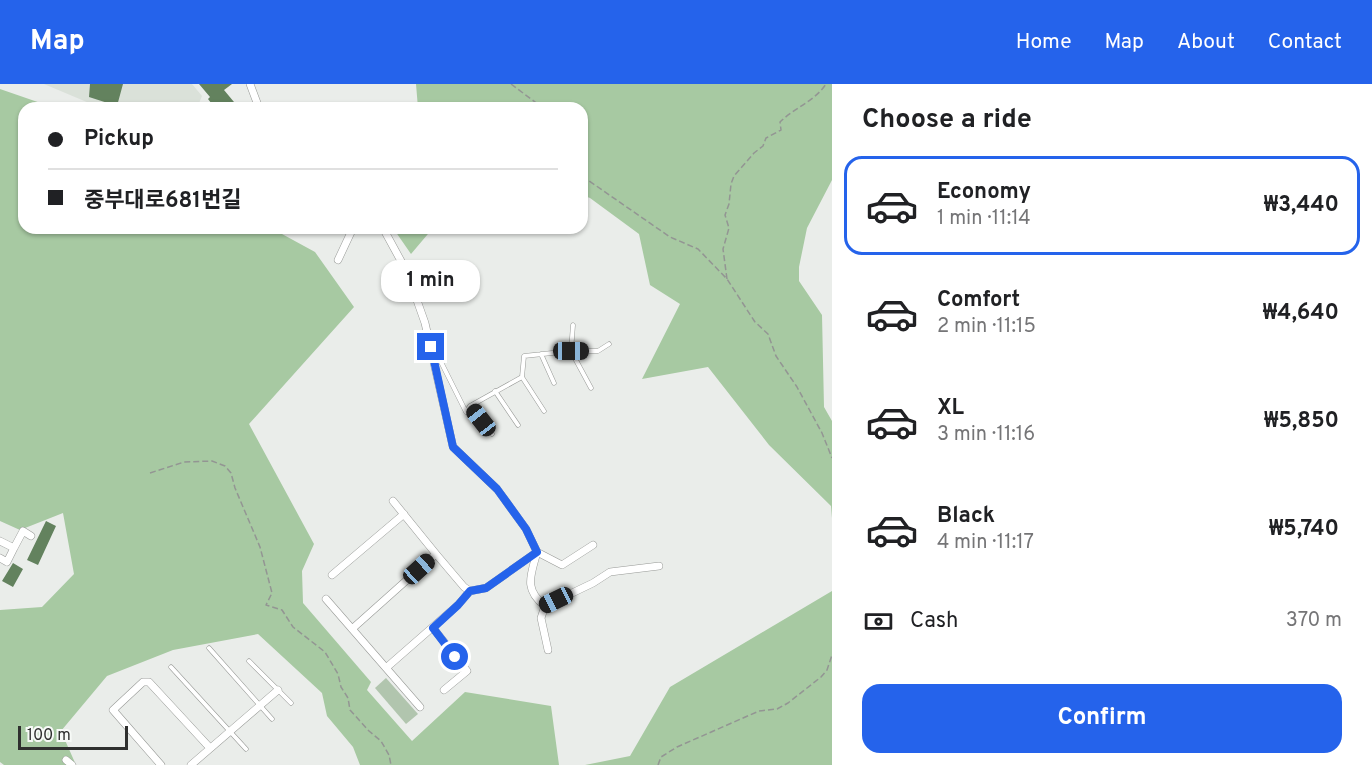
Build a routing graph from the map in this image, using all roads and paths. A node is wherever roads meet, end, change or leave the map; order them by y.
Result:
1 (250, 84) edge
2 (511, 84) edge
3 (826, 84) edge
4 (257, 102) edge
5 (535, 102) edge
6 (588, 180) edge
7 (351, 234) edge
8 (386, 234) edge
9 (338, 260) dead end
10 (727, 279) junction
11 (573, 325) dead end
12 (609, 344) dead end
13 (431, 347) junction
14 (571, 351) junction
15 (541, 354) junction
16 (522, 377) junction
17 (554, 383) dead end
18 (591, 388) dead end
19 (495, 391) junction
20 (470, 406) junction
21 (544, 411) dead end
22 (518, 425) dead end
23 (492, 434) dead end
24 (832, 458) edge
25 (150, 473) dead end
26 (393, 501) dead end
27 (404, 514) junction
28 (31, 536) dead end
29 (0, 541) edge
30 (593, 545) dead end
31 (14, 548) junction
32 (537, 552) junction
33 (436, 554) junction
34 (0, 558) edge
35 (659, 566) dead end
36 (332, 574) dead end
37 (470, 591) junction
38 (326, 599) dead end
39 (544, 606) junction
40 (433, 628) junction
41 (352, 629) junction
42 (208, 648) dead end
43 (548, 650) dead end
44 (832, 655) edge
45 (249, 661) dead end
46 (171, 667) dead end
47 (386, 668) junction
48 (278, 690) junction
49 (444, 690) dead end
50 (291, 703) dead end
51 (260, 705) junction
52 (420, 707) dead end
53 (272, 719) dead end
54 (229, 731) junction
55 (210, 748) junction
56 (246, 749) dead end
57 (161, 765) edge
58 (191, 765) edge
59 (391, 765) edge
60 (658, 765) edge

1 - 4 street
2 - 5 path
3 - 10 path
6 - 10 path
7 - 9 street
8 - 13 street
10 - 24 path
11 - 14 lane
12 - 14 lane
13 - 20 lane
13 - 32 street
14 - 15 lane
14 - 18 lane
15 - 16 lane
15 - 17 lane
16 - 19 lane
16 - 21 lane
19 - 20 lane
19 - 22 lane
20 - 23 lane
25 - 59 path
26 - 27 street
27 - 33 street
27 - 36 street
28 - 31 street
29 - 31 street
30 - 32 street
31 - 34 street
32 - 37 street
32 - 39 street
33 - 37 street
33 - 41 street
35 - 39 street
37 - 40 street
38 - 41 street
39 - 43 street
40 - 47 street
40 - 49 street
41 - 47 street
42 - 51 lane
44 - 60 path
45 - 48 lane
46 - 54 lane
47 - 52 street
48 - 50 lane
48 - 51 street
51 - 53 lane
51 - 54 street
54 - 55 street
54 - 56 lane
55 - 57 street
55 - 58 street

